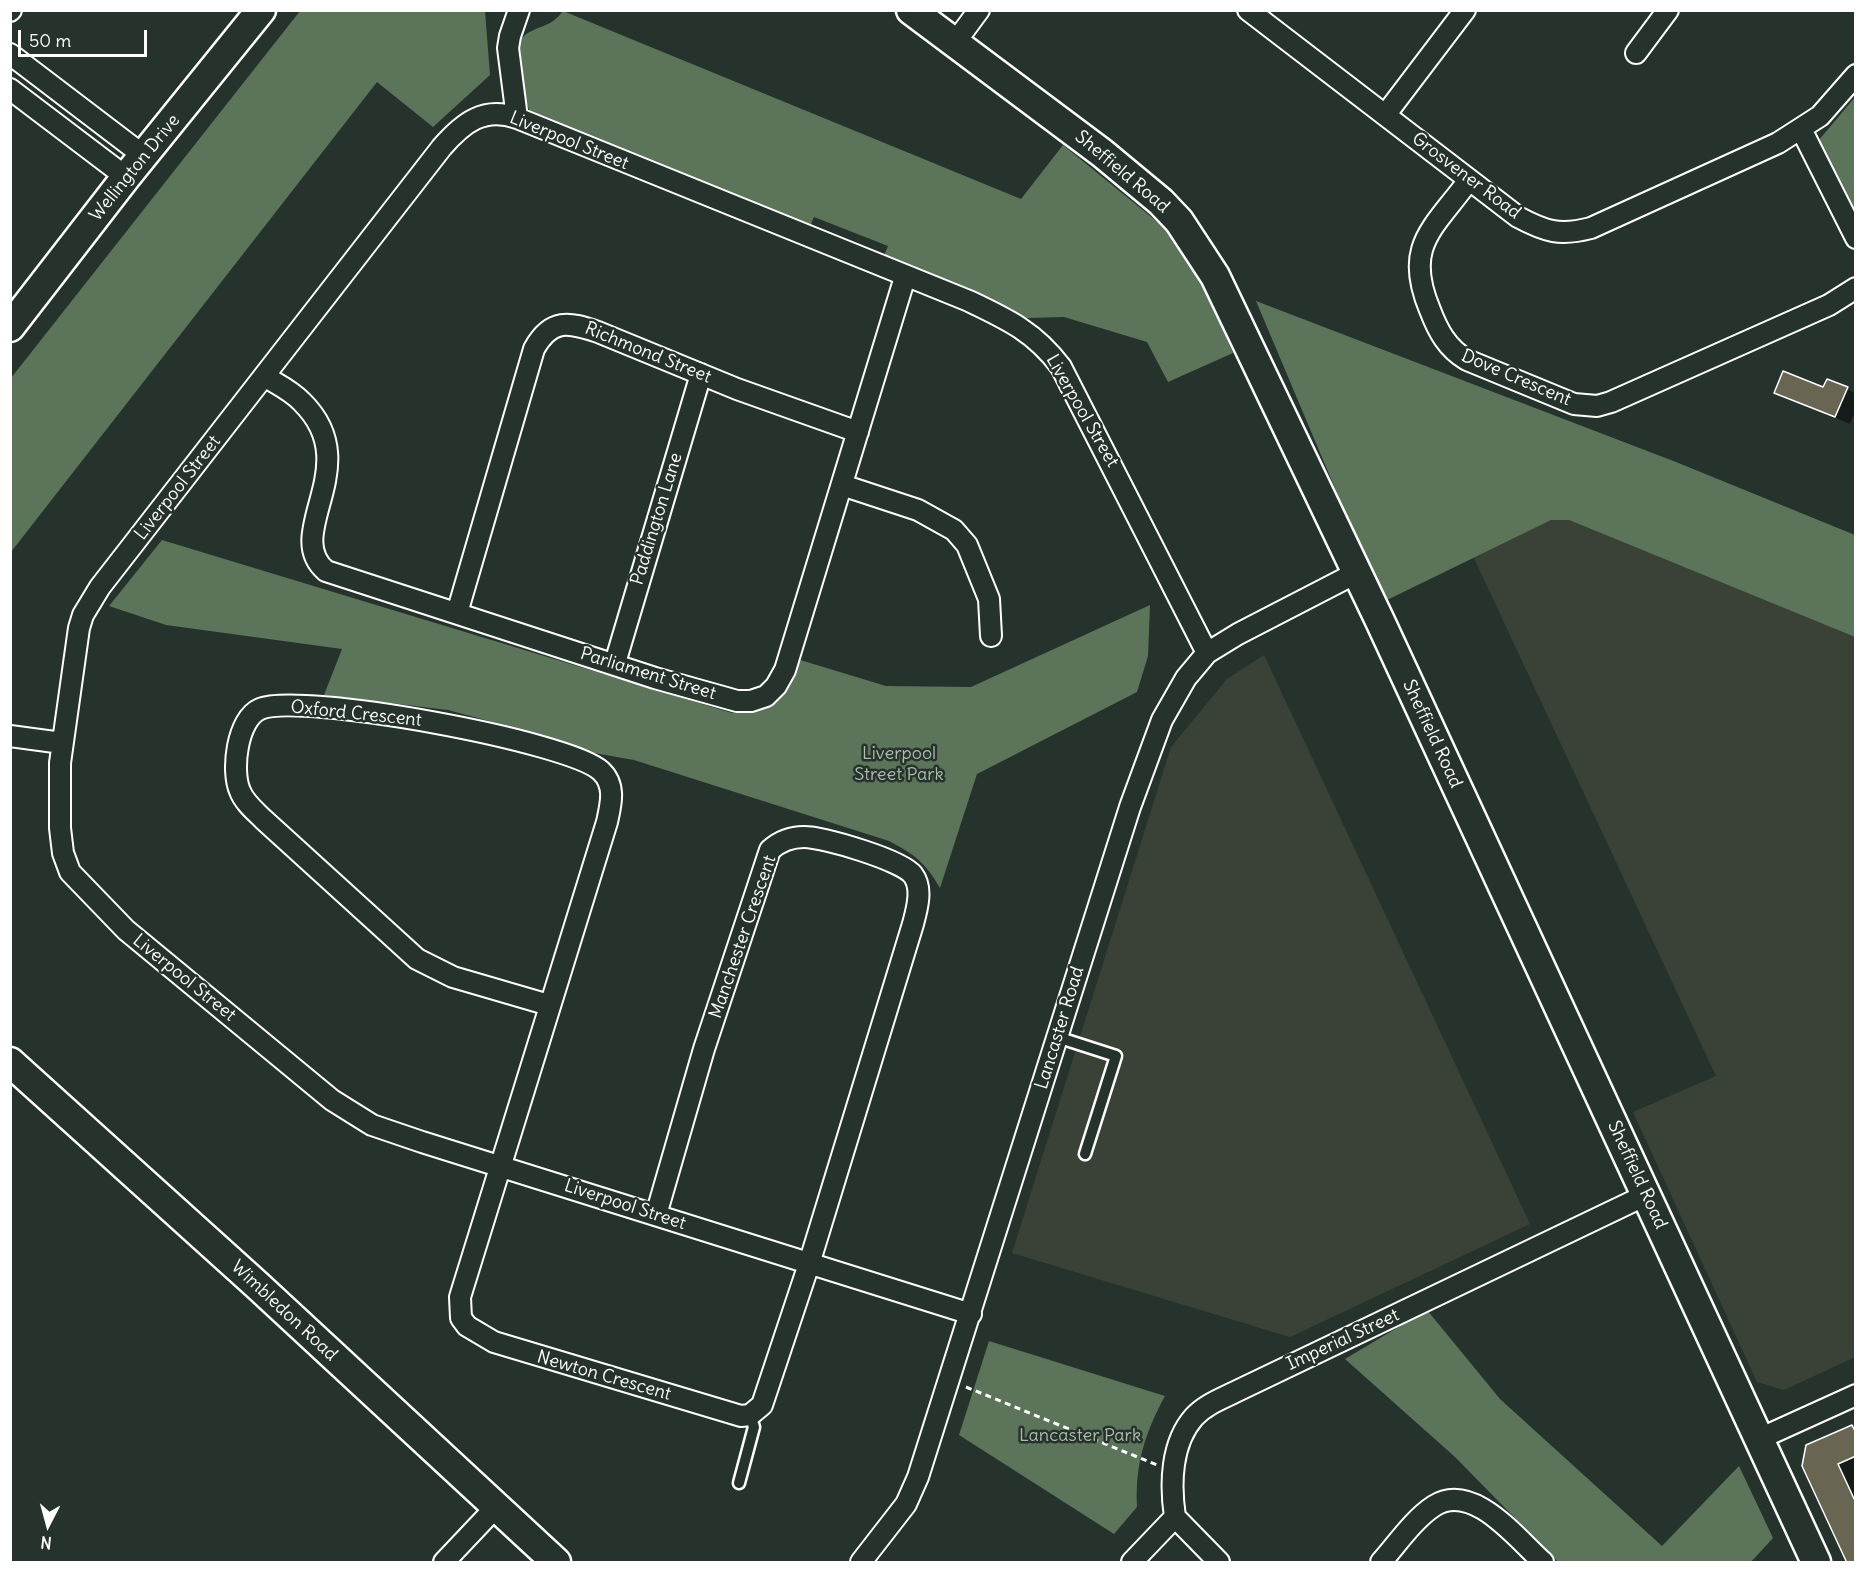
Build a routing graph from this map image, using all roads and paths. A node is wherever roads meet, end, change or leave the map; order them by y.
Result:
1 (261, 10) edge
2 (519, 10) edge
3 (911, 10) edge
4 (980, 10) edge
5 (1248, 10) edge
6 (1465, 10) edge
7 (1668, 10) edge
8 (954, 44) junction
9 (1636, 53) dead end
10 (10, 54) edge
11 (1856, 75) edge
12 (10, 89) edge
13 (1386, 114) junction
14 (516, 118) junction
15 (1802, 129) junction
16 (135, 167) junction
17 (1469, 180) junction
18 (1856, 238) edge
19 (905, 277) junction
20 (1856, 288) edge
21 (10, 327) edge
22 (701, 374) junction
23 (264, 376) junction
24 (858, 432) junction
25 (842, 485) junction
26 (1356, 573) junction
27 (456, 613) junction
28 (991, 636) dead end
29 (1207, 653) junction
30 (615, 663) junction
31 (10, 736) edge
32 (62, 743) junction
33 (549, 1005) junction
34 (1057, 1037) junction
35 (10, 1062) edge
36 (1085, 1154) dead end
37 (502, 1166) junction
38 (1646, 1195) junction
39 (656, 1215) junction
40 (809, 1264) junction
41 (971, 1314) junction
42 (950, 1381) junction
43 (1856, 1395) edge
44 (750, 1415) junction
45 (1759, 1439) junction
46 (1174, 1472) junction
47 (739, 1483) dead end
48 (496, 1507) junction
49 (1174, 1517) junction
50 (444, 1563) edge
51 (556, 1563) edge
52 (861, 1563) edge
53 (1132, 1563) edge
54 (1219, 1563) edge
55 (1381, 1563) edge
56 (1543, 1563) edge
57 (1816, 1563) edge

1 - 16 street, Wellington Drive
2 - 14 street
3 - 8 street, Sheffield Road
4 - 8 street
5 - 13 street, Grosvener Road
6 - 13 street
7 - 9 street
8 - 26 street, Sheffield Road
10 - 16 street
11 - 15 street, Grosvener Road
12 - 16 street
13 - 17 street, Grosvener Road
14 - 19 street, Liverpool Street
14 - 23 street, Liverpool Street
15 - 17 street, Grosvener Road
15 - 18 street
16 - 21 street, Wellington Drive
17 - 20 street, Dove Crescent
19 - 24 street, Parliament Street
19 - 29 street, Liverpool Street
22 - 24 street, Richmond Street
22 - 27 street, Richmond Street
22 - 30 street, Paddington Lane
23 - 27 street, Parliament Street
23 - 32 street, Liverpool Street
24 - 25 street, Parliament Street
25 - 28 street
25 - 30 street, Parliament Street
26 - 29 street, Lancaster Road
26 - 38 street, Sheffield Road
27 - 30 street, Parliament Street
29 - 34 street, Lancaster Road
31 - 32 street
32 - 37 street, Liverpool Street
33 - 33 street, Oxford Crescent
33 - 37 street, Oxford Crescent
34 - 36 lane
34 - 41 street, Lancaster Road
35 - 48 street, Wimbledon Road
37 - 39 street, Liverpool Street
37 - 44 street, Newton Crescent
38 - 45 street, Sheffield Road
38 - 46 street, Imperial Street
39 - 40 street, Liverpool Street
39 - 40 street, Manchester Crescent
40 - 41 street, Liverpool Street
40 - 44 street
41 - 42 street, Lancaster Road
42 - 46 path
42 - 52 street, Lancaster Road
43 - 45 street
44 - 47 lane
45 - 57 street, Sheffield Road
46 - 49 street, Imperial Street
48 - 50 street
48 - 51 street, Wimbledon Road
49 - 53 street
49 - 54 street
55 - 56 street

